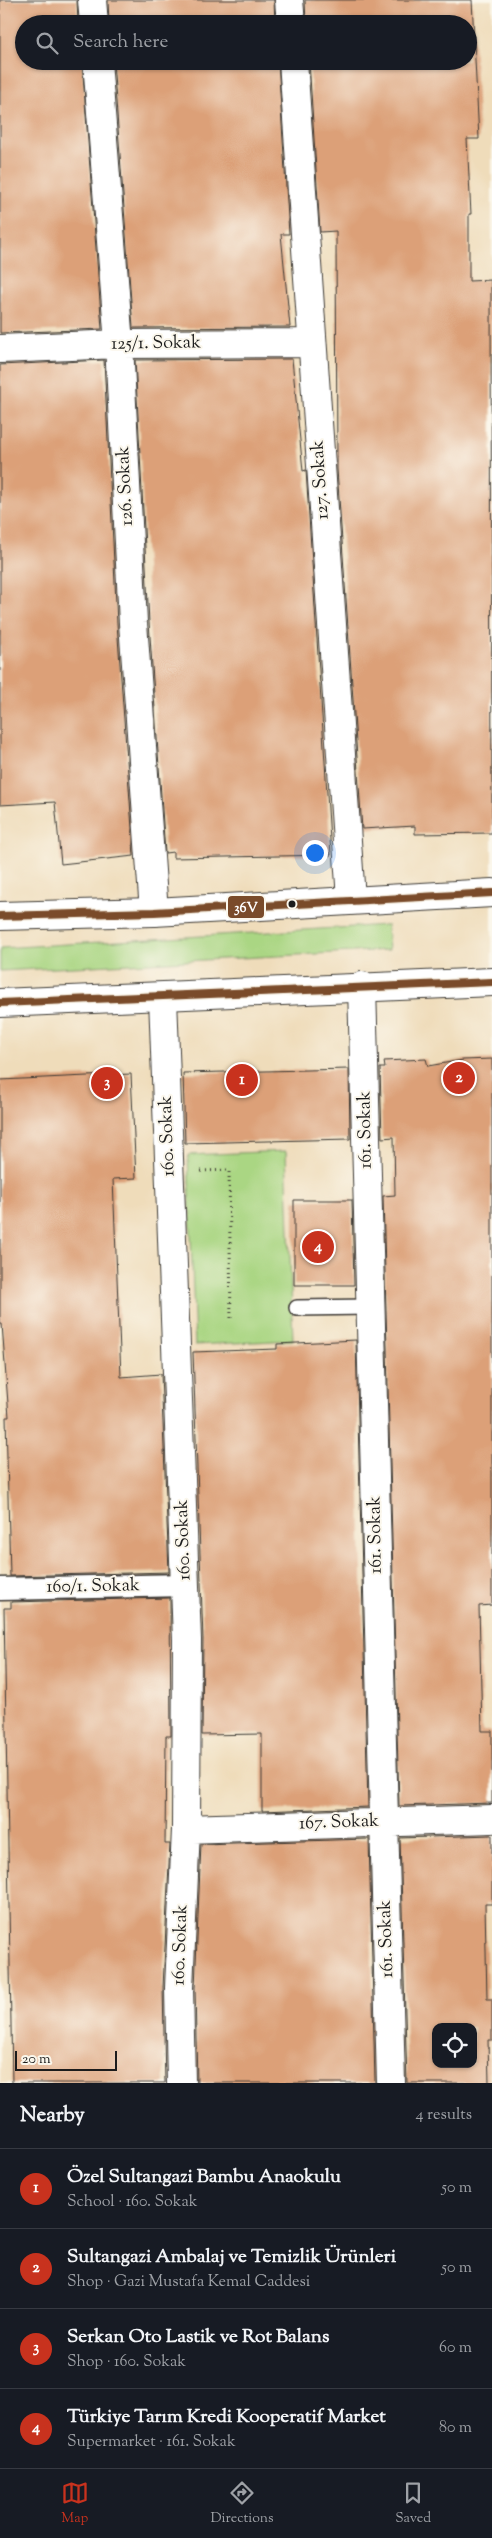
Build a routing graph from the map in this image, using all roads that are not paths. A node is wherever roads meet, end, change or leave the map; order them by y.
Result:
1 (92, 0) edge
2 (289, 0) edge
3 (93, 15) edge
4 (290, 15) edge
5 (98, 70) edge
6 (294, 70) edge
7 (119, 344) junction
8 (311, 344) junction
9 (0, 349) edge
10 (492, 892) edge
11 (351, 899) junction
12 (154, 912) junction
13 (0, 916) edge
14 (492, 982) edge
15 (362, 986) junction
16 (163, 998) junction
17 (0, 1004) edge
18 (298, 1308) dead end
19 (370, 1308) junction
20 (186, 1585) junction
21 (0, 1589) edge
22 (492, 1818) edge
23 (384, 1821) junction
24 (186, 1829) junction
25 (181, 2083) edge
26 (391, 2083) edge

1 - 3 street
2 - 4 street
5 - 7 street, 126. Sokak
6 - 8 street, 127. Sokak
7 - 8 street, 125/1. Sokak
7 - 9 street, 125/1. Sokak
7 - 12 street, 126. Sokak
8 - 11 street, 127. Sokak
10 - 11 street
11 - 12 street
12 - 13 street
14 - 15 street
15 - 16 street
15 - 19 street, 161. Sokak
16 - 17 street
16 - 20 street, 160. Sokak
18 - 19 lane
19 - 23 street, 161. Sokak
20 - 21 street, 160/1. Sokak
20 - 24 street, 160. Sokak
22 - 23 street, 167. Sokak
23 - 24 street, 167. Sokak
23 - 26 street, 161. Sokak
24 - 25 street, 160. Sokak

